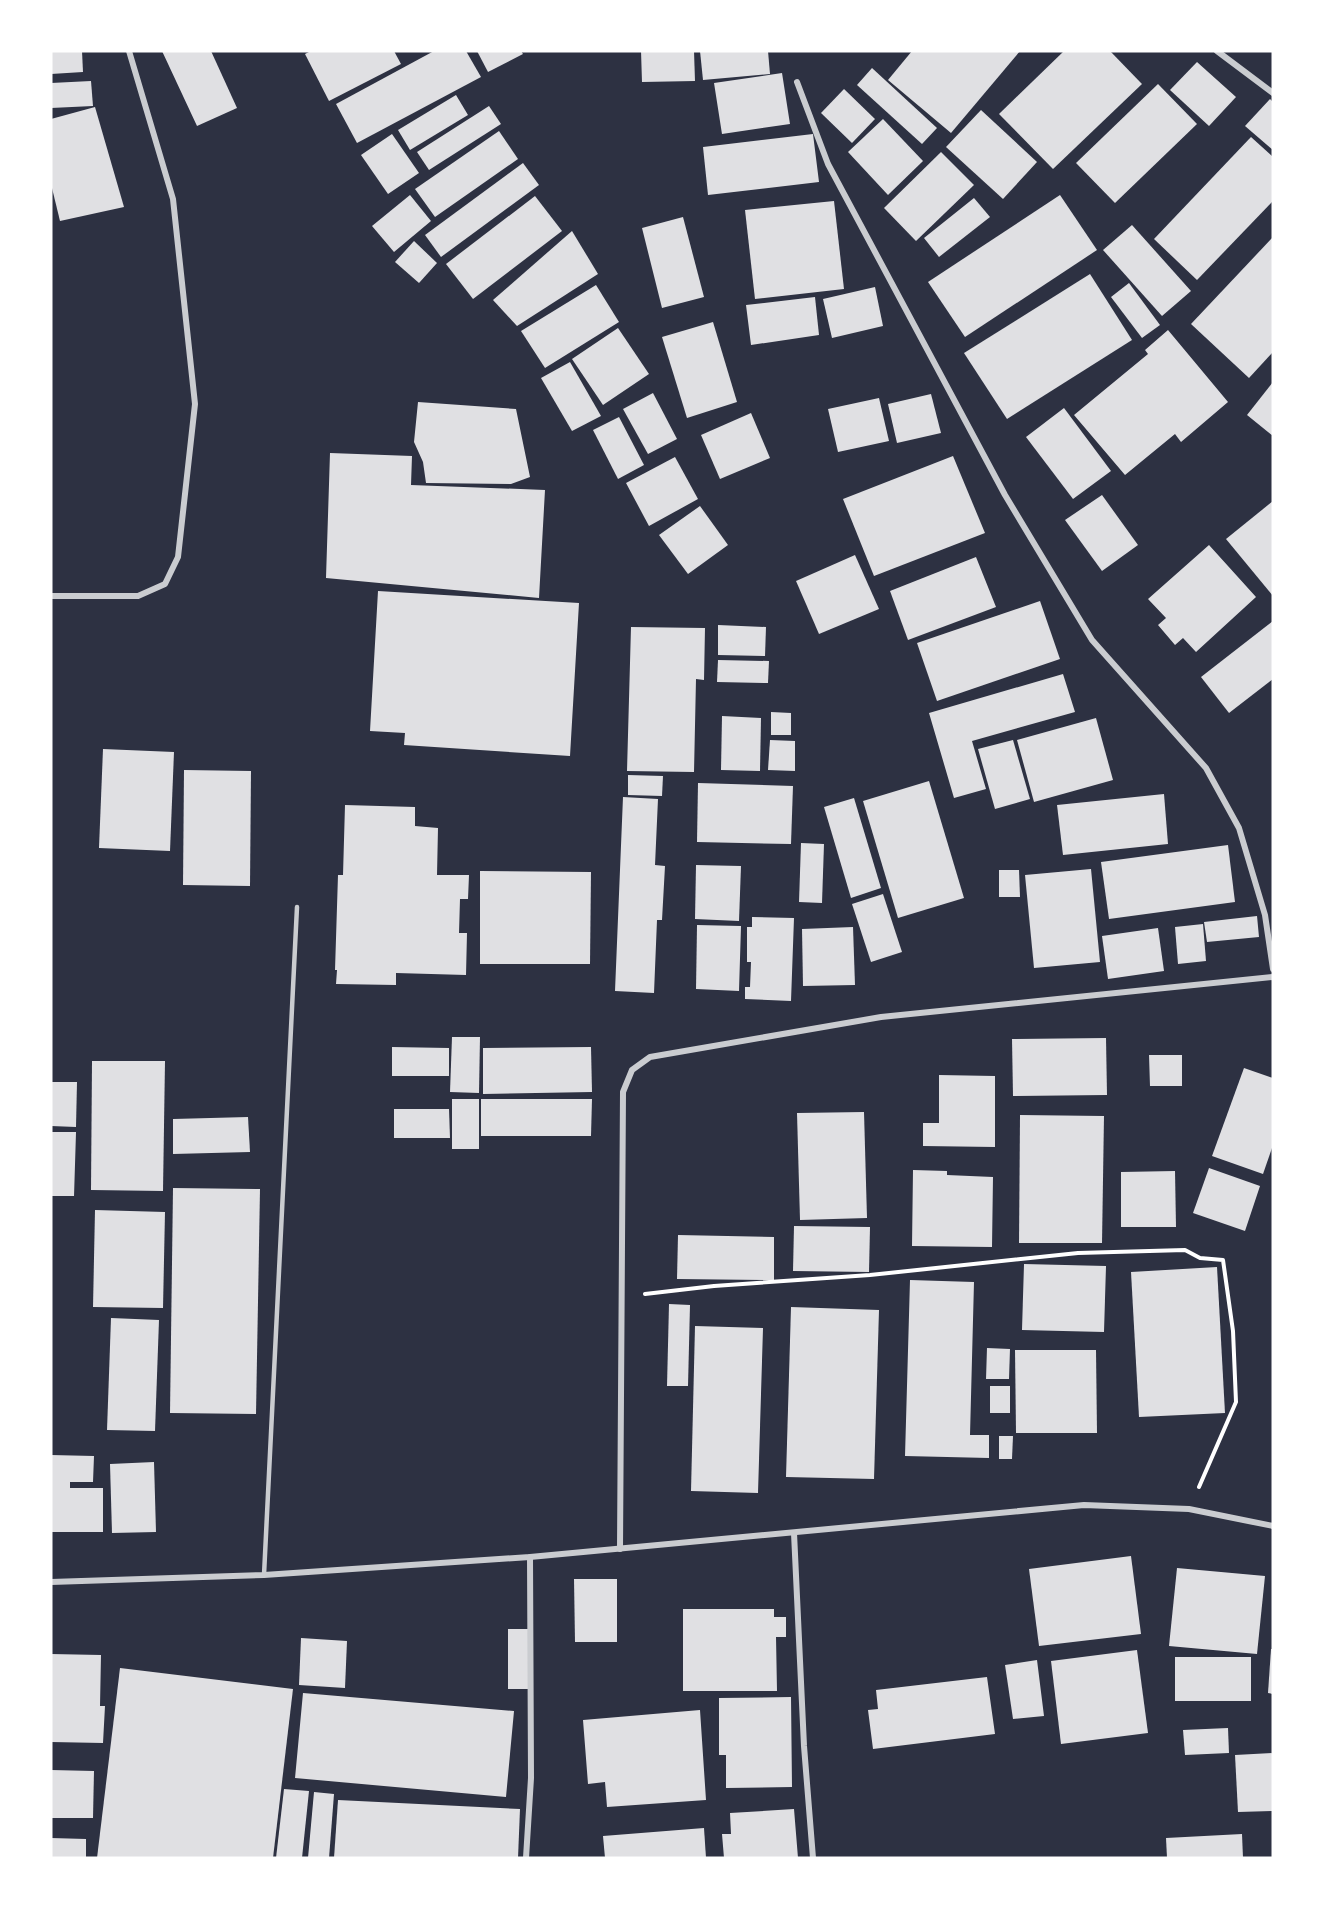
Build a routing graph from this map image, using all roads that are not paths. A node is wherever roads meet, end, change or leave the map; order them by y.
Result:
1 (129, 51) edge
2 (1217, 51) edge
3 (796, 82) dead end
4 (1273, 93) edge
5 (51, 596) edge
6 (297, 907) dead end
7 (1273, 969) edge
8 (1273, 977) edge
9 (1273, 1526) edge
10 (794, 1533) junction
11 (620, 1549) junction
12 (530, 1557) junction
13 (264, 1575) junction
14 (51, 1582) edge
15 (526, 1858) edge
16 (813, 1858) edge

1 - 5 street
2 - 4 street
3 - 7 street
6 - 13 lane
8 - 11 street
9 - 10 street
10 - 11 street
10 - 16 street
11 - 12 street
12 - 13 street
12 - 15 street
13 - 14 street

